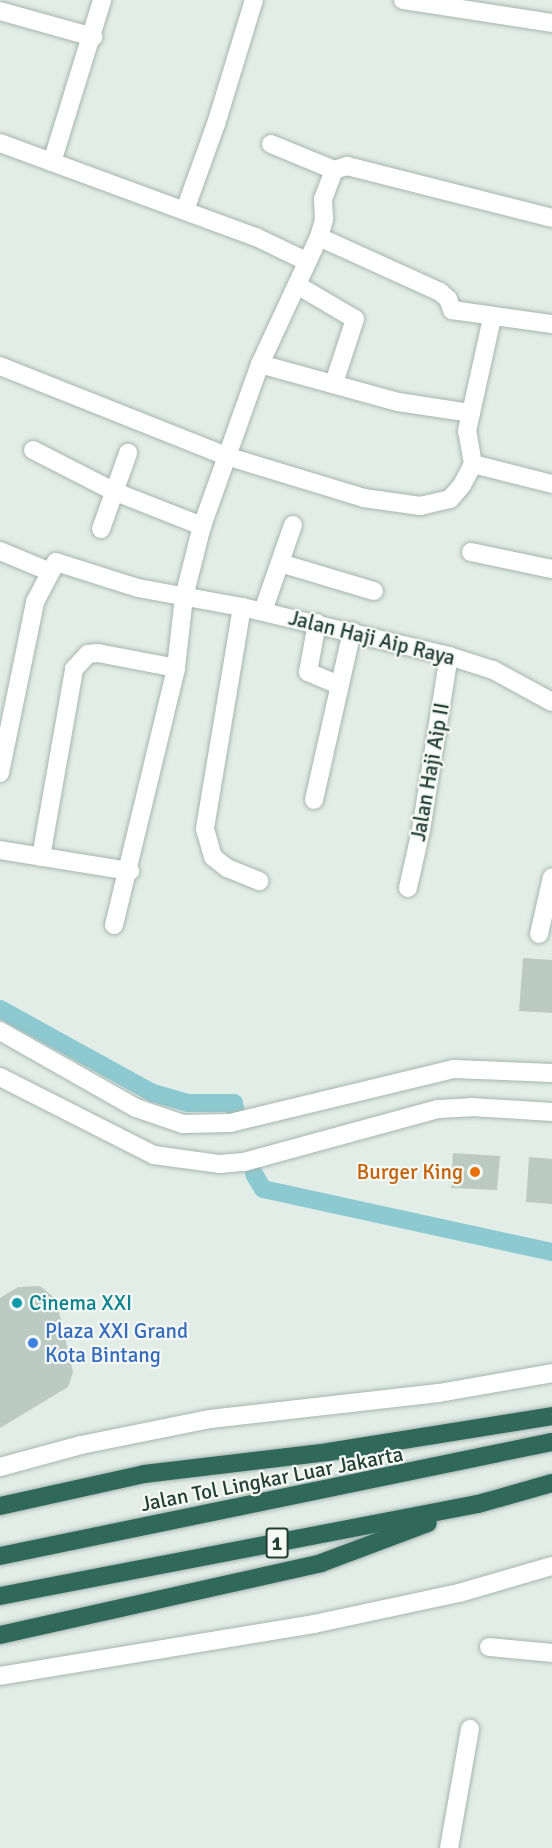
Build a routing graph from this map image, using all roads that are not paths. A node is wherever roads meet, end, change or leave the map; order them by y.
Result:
1 (102, 0) edge
2 (254, 0) edge
3 (403, 0) edge
4 (0, 11) edge
5 (552, 23) edge
6 (93, 37) junction
7 (0, 144) edge
8 (271, 144) dead end
9 (52, 162) junction
10 (334, 170) junction
11 (185, 210) junction
12 (552, 218) edge
13 (319, 237) junction
14 (306, 261) junction
15 (297, 285) junction
16 (492, 318) junction
17 (552, 324) edge
18 (260, 364) junction
19 (0, 366) edge
20 (334, 383) junction
21 (471, 412) junction
22 (33, 450) dead end
23 (128, 453) dead end
24 (226, 456) junction
25 (473, 464) junction
26 (552, 484) edge
27 (113, 491) junction
28 (293, 525) dead end
29 (202, 526) junction
30 (101, 529) dead end
31 (0, 551) edge
32 (471, 552) dead end
33 (280, 563) junction
34 (552, 569) edge
35 (48, 571) junction
36 (374, 591) dead end
37 (184, 597) junction
38 (242, 607) junction
39 (263, 612) junction
40 (317, 623) junction
41 (352, 631) junction
42 (449, 656) junction
43 (176, 668) junction
44 (338, 685) junction
45 (552, 702) edge
46 (0, 773) edge
47 (314, 800) dead end
48 (0, 850) edge
49 (41, 857) junction
50 (130, 871) junction
51 (552, 877) edge
52 (260, 881) dead end
53 (408, 888) dead end
54 (114, 925) dead end
55 (539, 934) dead end
56 (0, 1031) edge
57 (552, 1073) edge
58 (0, 1077) edge
59 (552, 1112) edge
60 (552, 1373) edge
61 (552, 1416) edge
62 (552, 1442) edge
63 (0, 1467) edge
64 (552, 1483) edge
65 (478, 1504) junction
66 (0, 1506) edge
67 (0, 1556) edge
68 (552, 1566) edge
69 (0, 1596) edge
70 (0, 1635) edge
71 (489, 1647) dead end
72 (552, 1653) edge
73 (0, 1676) edge
74 (470, 1729) dead end
75 (449, 1848) edge

1 - 6 street
2 - 11 street
3 - 5 street
4 - 6 street
6 - 9 street
7 - 9 street
8 - 10 street
9 - 11 street
10 - 12 street
10 - 13 street
11 - 14 street
13 - 14 street
13 - 16 street
14 - 15 street
15 - 18 street
15 - 20 street
16 - 17 street
16 - 21 street
18 - 20 street
18 - 24 street
19 - 24 street
20 - 21 street
21 - 25 street
22 - 27 street
23 - 27 street
24 - 25 street
24 - 29 street
25 - 26 street
27 - 29 street
27 - 30 street
28 - 33 street
29 - 37 street
31 - 35 street
32 - 34 street
33 - 36 street
33 - 39 street
35 - 37 street, Jalan Haji Aip Raya
35 - 46 street
37 - 38 street, Jalan Haji Aip Raya
37 - 43 street
38 - 39 street, Jalan Haji Aip Raya
38 - 52 street
39 - 40 street, Jalan Haji Aip Raya
40 - 41 street, Jalan Haji Aip Raya
40 - 44 street
41 - 42 street, Jalan Haji Aip Raya
41 - 44 street
42 - 45 street, Jalan Haji Aip Raya
42 - 53 street, Jalan Haji Aip II
43 - 49 street
43 - 50 street
44 - 47 street
48 - 49 street
49 - 50 street
50 - 54 street
51 - 55 street
56 - 57 street
58 - 59 street
60 - 63 street
61 - 66 highway
62 - 67 highway, Jalan Tol Lingkar Luar Jakarta / 1
64 - 65 highway, 1
65 - 69 highway, 1
65 - 70 highway
68 - 73 street
71 - 72 street
74 - 75 street

